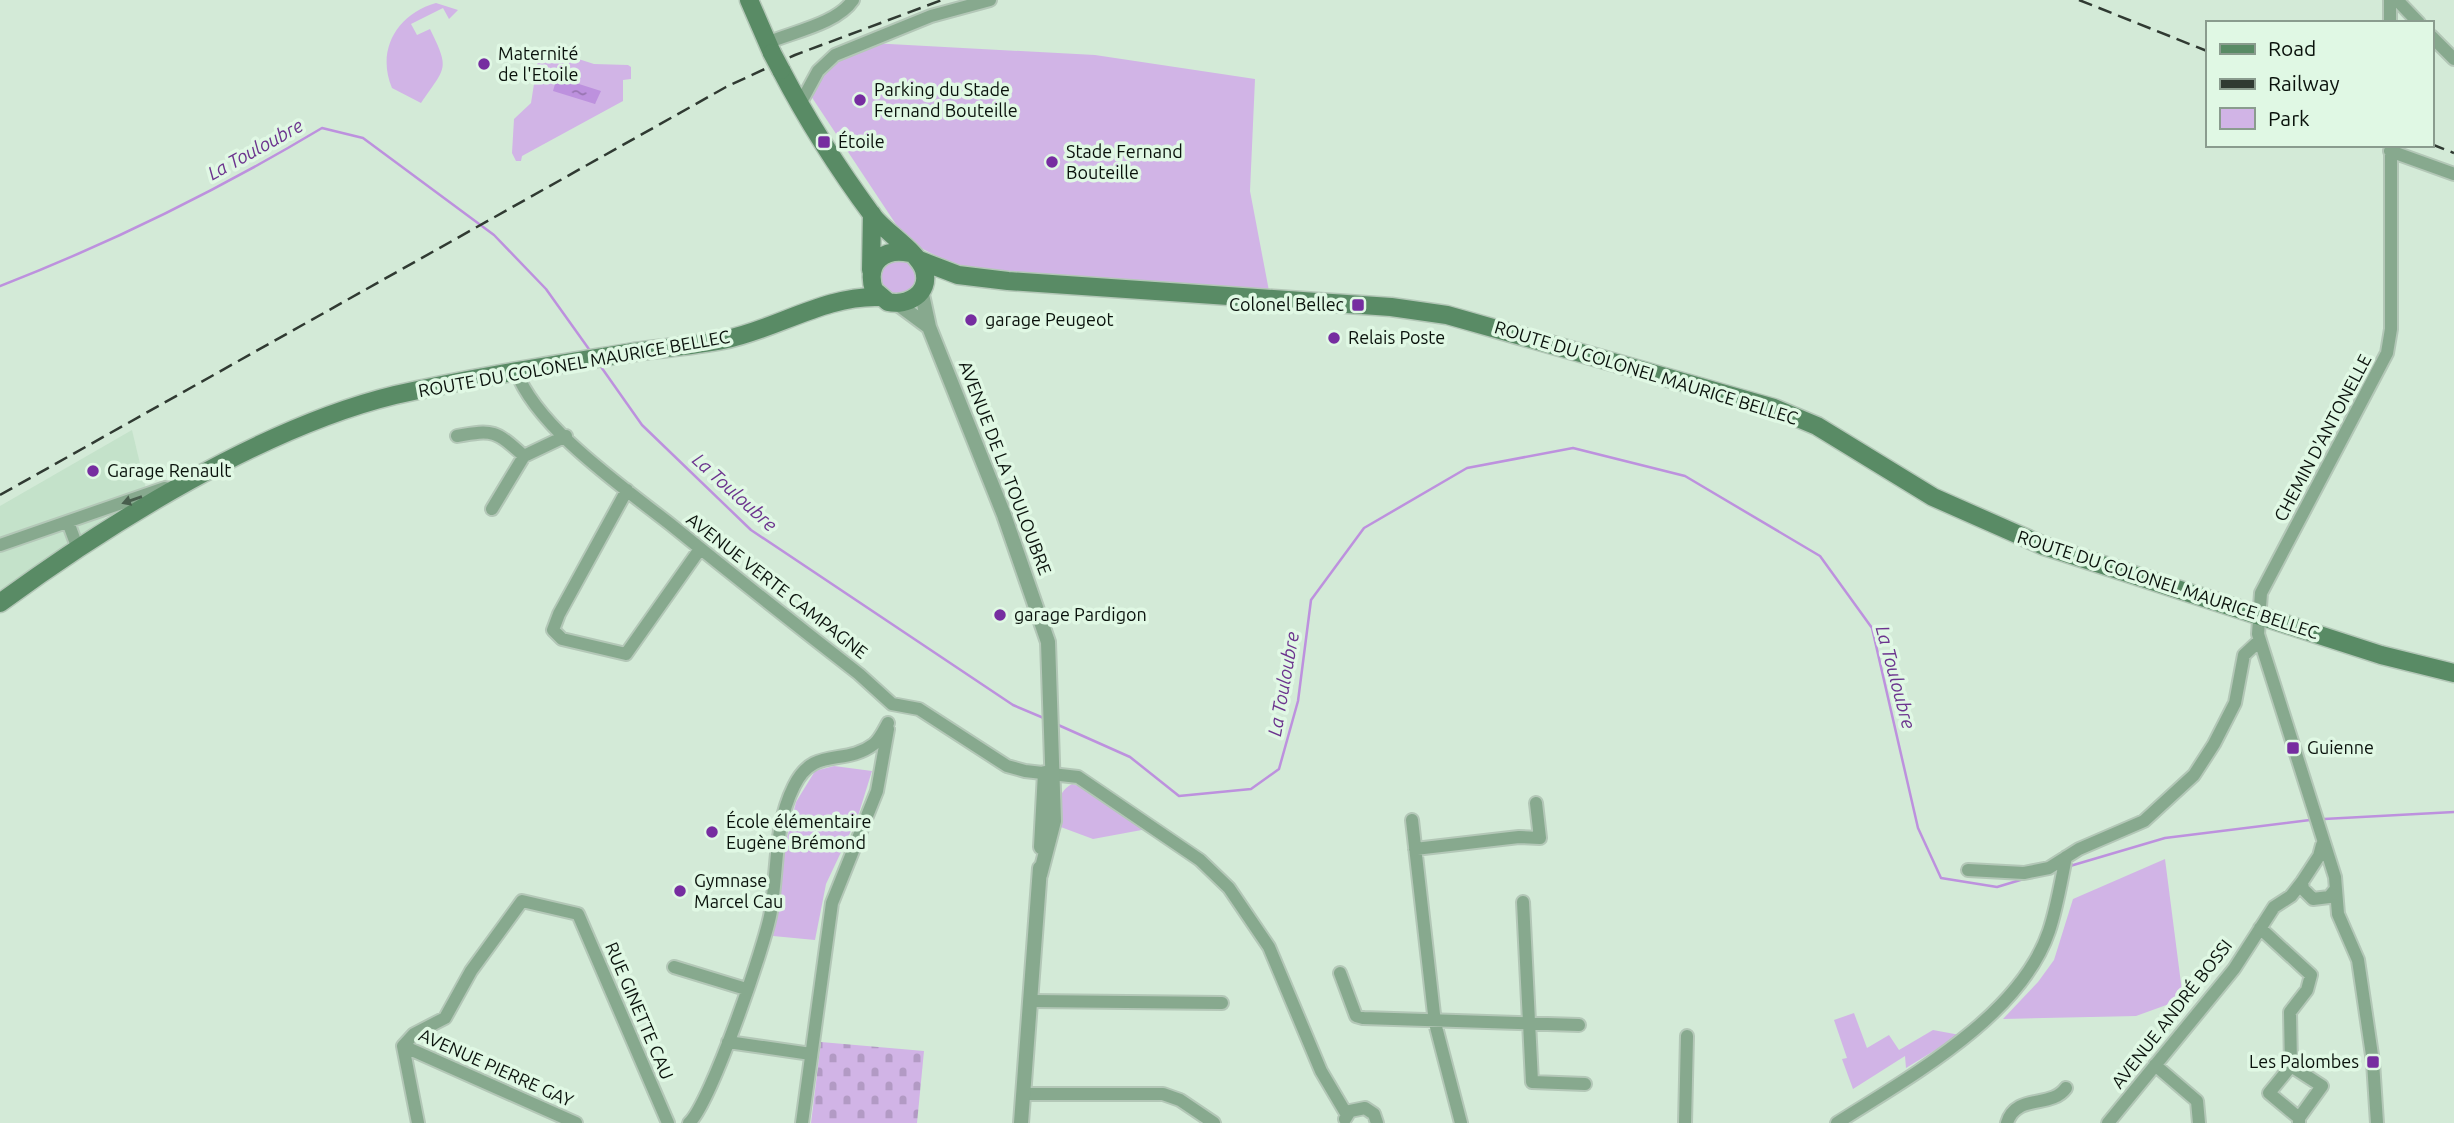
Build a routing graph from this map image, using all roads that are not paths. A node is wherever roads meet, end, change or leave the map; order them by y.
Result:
1 (749, 0) edge
2 (853, 0) edge
3 (990, 0) edge
4 (2390, 0) edge
5 (2397, 0) edge
6 (2390, 21) edge
7 (2416, 21) edge
8 (2433, 38) edge
9 (769, 48) junction
10 (2454, 59) edge
11 (800, 104) junction
12 (2390, 148) edge
13 (2454, 174) edge
14 (873, 216) junction
15 (914, 257) junction
16 (874, 265) junction
17 (958, 275) junction
18 (922, 288) junction
19 (879, 297) junction
20 (898, 304) junction
21 (819, 308) junction
22 (929, 327) junction
23 (516, 371) junction
24 (457, 436) dead end
25 (566, 436) junction
26 (524, 456) junction
27 (196, 478) junction
28 (627, 490) junction
29 (492, 509) dead end
30 (68, 522) junction
31 (0, 545) edge
32 (78, 549) junction
33 (700, 549) junction
34 (0, 603) edge
35 (2259, 615) junction
36 (2259, 641) junction
37 (2454, 673) edge
38 (891, 704) junction
39 (888, 723) junction
40 (1048, 773) junction
41 (1536, 803) dead end
42 (1412, 820) dead end
43 (2322, 841) junction
44 (1415, 849) junction
45 (2066, 857) junction
46 (2311, 869) junction
47 (1968, 870) dead end
48 (2331, 872) junction
49 (2302, 882) junction
50 (2334, 891) junction
51 (2291, 896) junction
52 (2307, 896) junction
53 (2320, 900) junction
54 (1523, 902) dead end
55 (2337, 914) junction
56 (2260, 928) junction
57 (674, 967) dead end
58 (1340, 973) dead end
59 (746, 989) junction
60 (1032, 1001) junction
61 (1222, 1003) dead end
62 (1435, 1023) junction
63 (1530, 1024) junction
64 (1579, 1025) dead end
65 (1687, 1036) dead end
66 (728, 1042) junction
67 (403, 1046) junction
68 (811, 1054) junction
69 (2155, 1065) junction
70 (2291, 1066) junction
71 (1586, 1084) dead end
72 (2066, 1088) dead end
73 (1024, 1094) junction
74 (1345, 1118) edge
75 (2299, 1120) edge
76 (1210, 1122) edge
77 (1380, 1122) edge
78 (418, 1123) edge
79 (576, 1123) edge
80 (668, 1123) edge
81 (689, 1123) edge
82 (802, 1123) edge
83 (1021, 1123) edge
84 (1461, 1123) edge
85 (1685, 1123) edge
86 (1837, 1123) edge
87 (2007, 1123) edge
88 (2108, 1123) edge
89 (2199, 1123) edge
90 (2377, 1123) edge

1 - 9 main road
2 - 9 street
3 - 11 street
4 - 6 street
5 - 7 street
8 - 10 street
9 - 11 main road, bridge
11 - 14 main road
12 - 13 street
12 - 35 street, CHEMIN D'ANTONELLE
14 - 15 main road
14 - 16 main road
15 - 16 main road
15 - 17 main road, ROUTE DU COLONEL MAURICE BELLEC
15 - 18 main road
16 - 19 main road
16 - 21 main road, ROUTE DU COLONEL MAURICE BELLEC
17 - 18 main road, ROUTE DU COLONEL MAURICE BELLEC
17 - 35 main road, ROUTE DU COLONEL MAURICE BELLEC
18 - 20 main road
18 - 22 street, AVENUE DE LA TOULOUBRE
19 - 20 main road
19 - 21 main road, ROUTE DU COLONEL MAURICE BELLEC
20 - 22 street
21 - 23 main road, ROUTE DU COLONEL MAURICE BELLEC
22 - 40 street, AVENUE DE LA TOULOUBRE
23 - 25 street, AVENUE VERTE CAMPAGNE
23 - 27 main road, ROUTE DU COLONEL MAURICE BELLEC
24 - 26 street
25 - 26 street
25 - 28 street, AVENUE VERTE CAMPAGNE
26 - 29 street
27 -> 30 street
27 - 32 main road, ROUTE DU COLONEL MAURICE BELLEC
28 - 33 street, AVENUE VERTE CAMPAGNE
28 - 33 street
30 - 31 street
30 - 32 street
32 - 34 main road, ROUTE DU COLONEL MAURICE BELLEC
33 - 38 street, AVENUE VERTE CAMPAGNE
35 - 36 street, CHEMIN D'ANTONELLE
35 - 37 main road, ROUTE DU COLONEL MAURICE BELLEC
36 - 43 street
36 - 45 street
38 - 39 street
38 - 40 street, AVENUE VERTE CAMPAGNE
39 - 59 street
39 - 68 street
40 - 60 street, AVENUE DE LA TOULOUBRE
40 - 74 street, AVENUE VERTE CAMPAGNE
41 - 44 street
42 - 44 street
43 - 46 street
43 - 48 street
44 - 62 street
45 - 47 street
45 - 86 street
46 - 48 street
46 - 49 street
48 - 50 street
49 - 51 street, AVENUE ANDRÉ BOSSI
49 - 52 street
50 - 53 street
50 - 55 street
51 - 52 street
51 - 56 street, AVENUE ANDRÉ BOSSI
52 - 53 street
53 - 55 street
54 - 63 street
55 - 90 street
56 - 69 street, AVENUE ANDRÉ BOSSI
56 - 70 street
57 - 59 street
58 - 62 street
59 - 66 street
60 - 61 street
60 - 73 street, AVENUE DE LA TOULOUBRE
62 - 63 street
62 - 84 street
63 - 64 street
63 - 71 street
65 - 85 street
66 - 68 street
66 - 81 street
67 - 78 street
67 - 79 street, AVENUE PIERRE GAY
67 - 80 street, RUE GINETTE CAU
68 - 82 street
69 - 88 street, AVENUE ANDRÉ BOSSI
69 - 89 street
70 - 75 street
70 - 75 street
72 - 87 street
73 - 76 street
73 - 83 street, AVENUE DE LA TOULOUBRE
74 - 77 street

